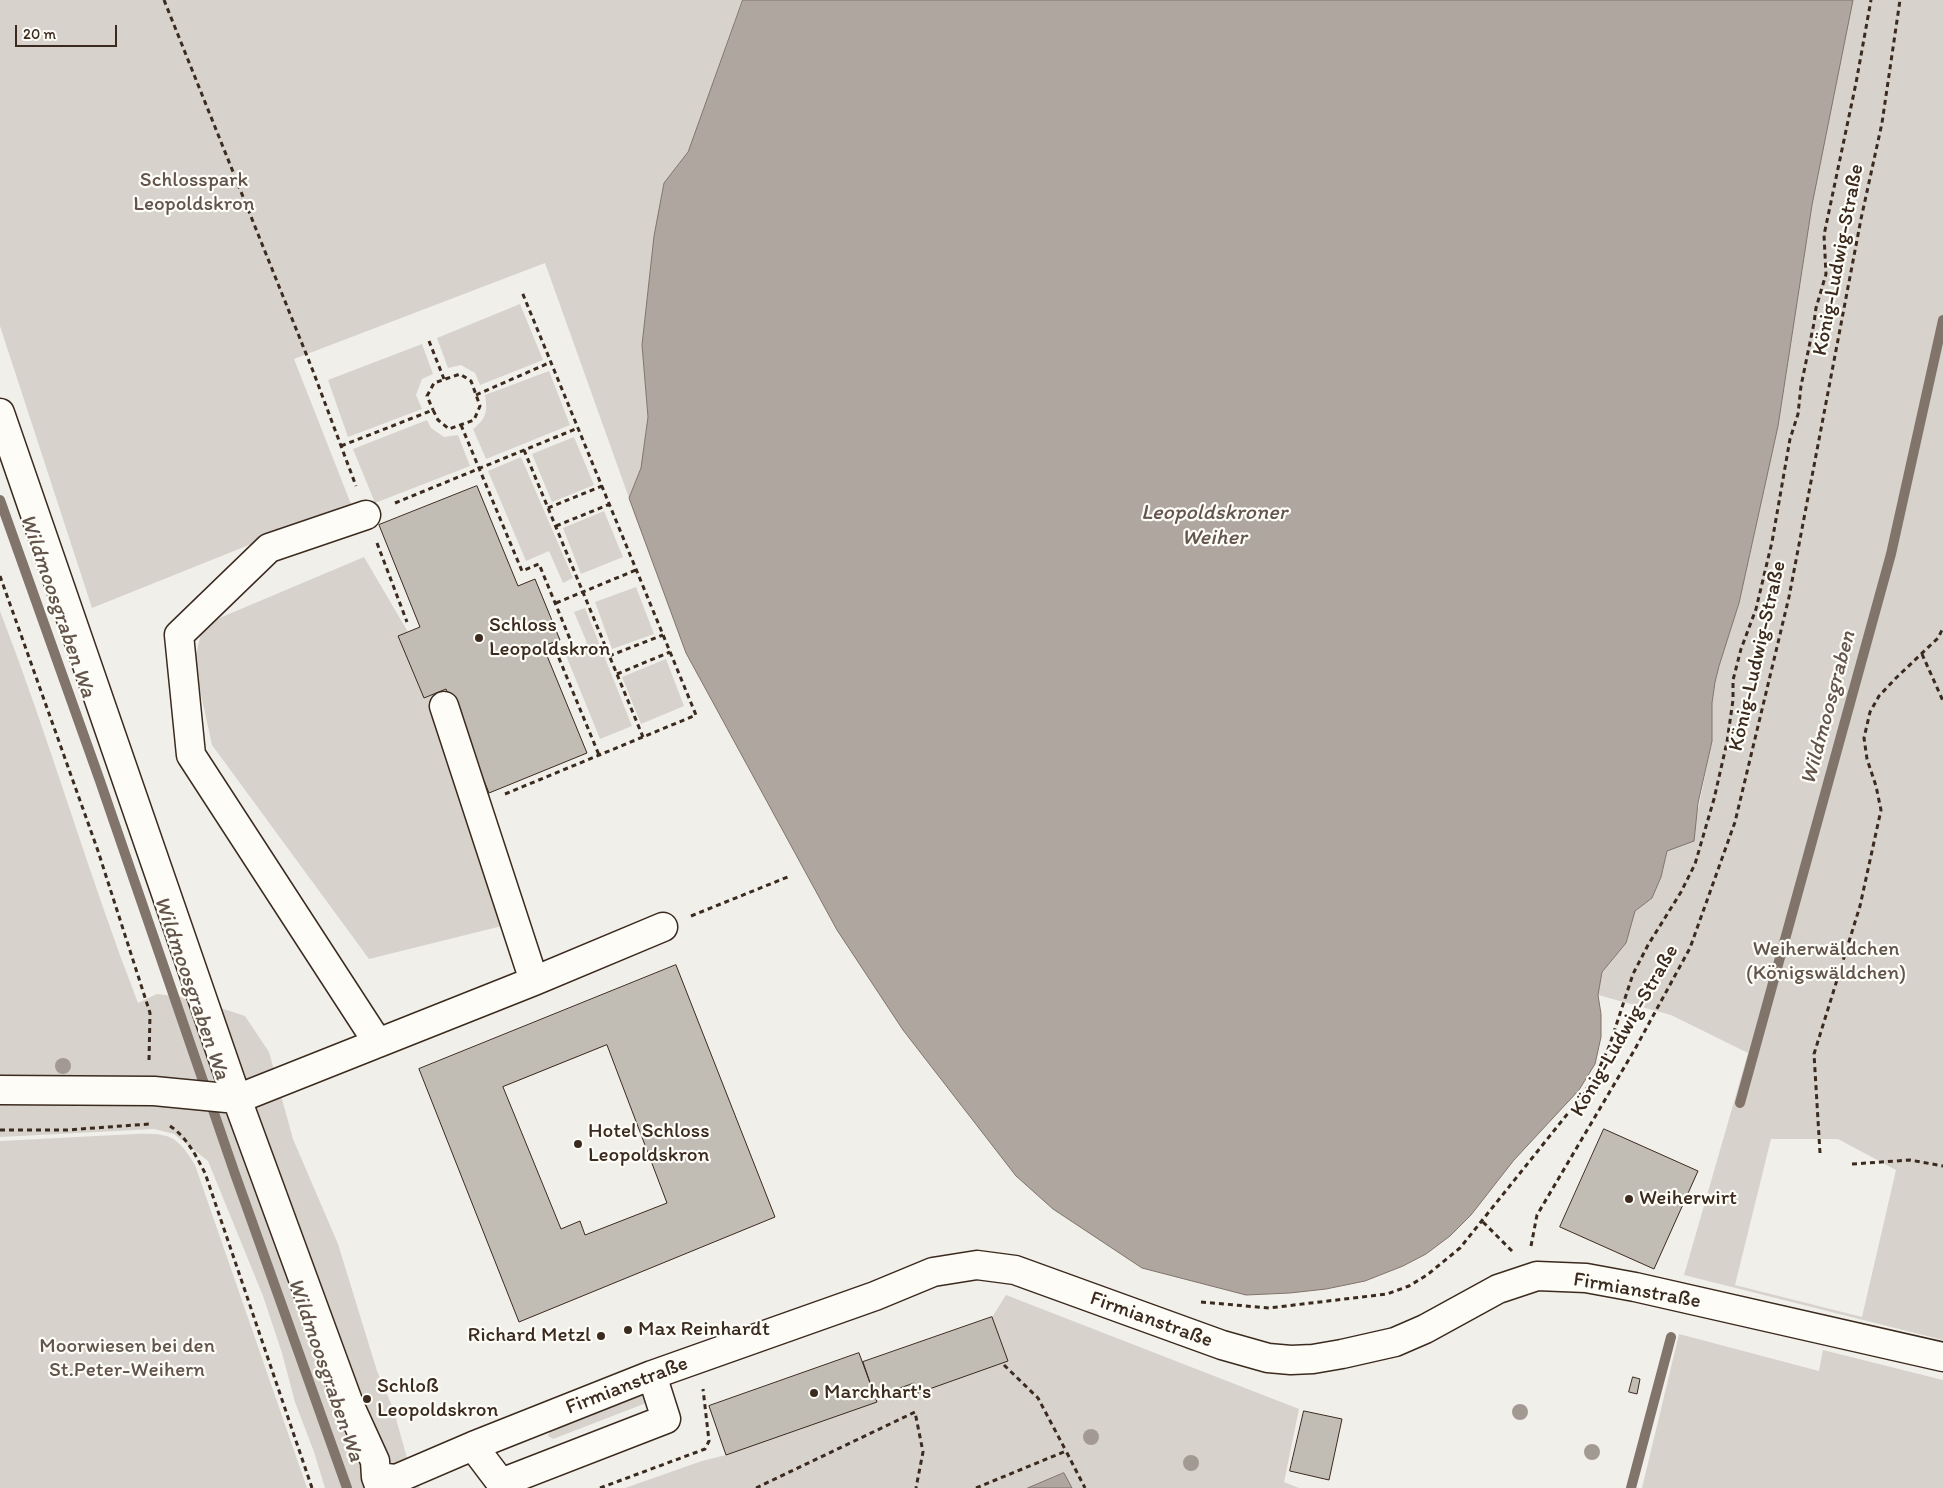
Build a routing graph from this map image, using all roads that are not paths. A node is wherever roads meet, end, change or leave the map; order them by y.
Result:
1 (0, 413) edge
2 (366, 514) road end
3 (444, 706) dead end
4 (663, 927) road end
5 (534, 981) junction
6 (378, 1043) junction
7 (0, 1090) edge
8 (230, 1098) junction
9 (1943, 1357) edge
10 (652, 1375) junction
11 (473, 1446) junction
12 (378, 1483) edge

1 - 8 street
2 - 6 street
3 - 5 street
4 - 5 street
5 - 6 street
6 - 8 street
7 - 8 street
8 - 12 street
9 - 10 street, Firmianstraße
10 - 11 street, Firmianstraße
10 - 11 street
11 - 12 street, Firmianstraße

